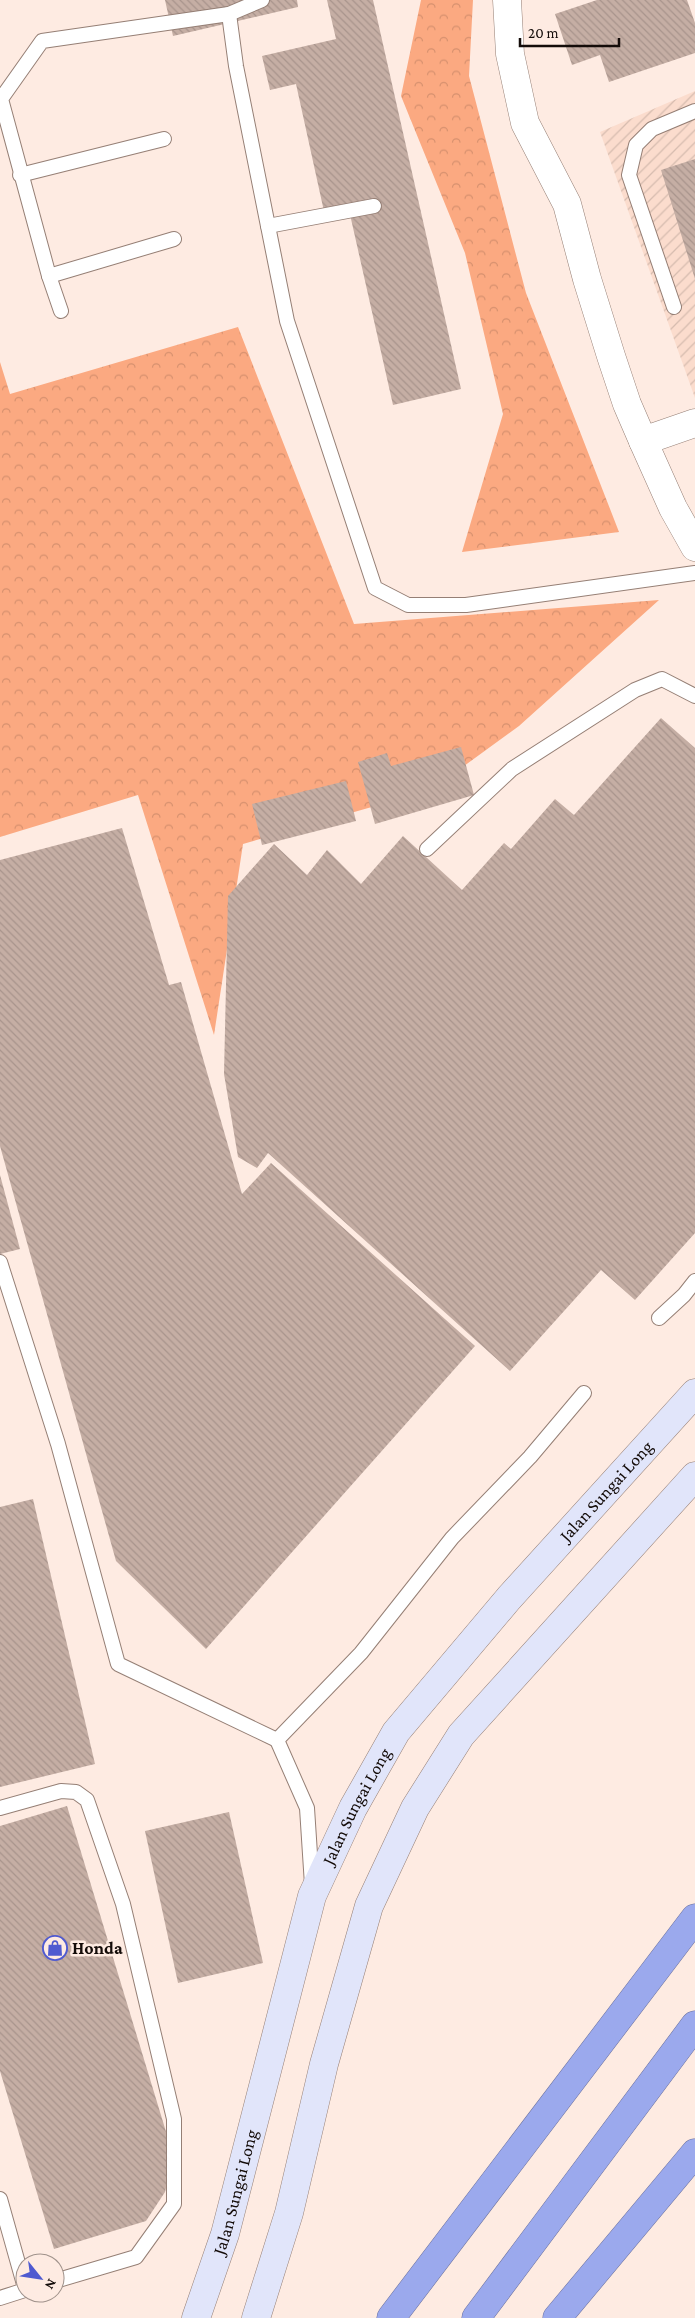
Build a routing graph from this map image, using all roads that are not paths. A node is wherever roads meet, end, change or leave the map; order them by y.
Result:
1 (262, 0) edge
2 (506, 0) edge
3 (229, 14) junction
4 (695, 111) edge
5 (164, 139) dead end
6 (20, 175) junction
7 (374, 206) dead end
8 (268, 226) junction
9 (174, 240) dead end
10 (49, 276) junction
11 (674, 306) dead end
12 (61, 311) dead end
13 (695, 423) edge
14 (643, 441) junction
15 (695, 547) edge
16 (695, 573) edge
17 (694, 693) edge
18 (427, 849) dead end
19 (1, 1268) edge
20 (695, 1281) edge
21 (659, 1318) dead end
22 (584, 1393) dead end
23 (695, 1393) edge
24 (695, 1476) edge
25 (277, 1740) junction
26 (0, 1808) edge
27 (312, 1896) junction
28 (695, 1918) edge
29 (695, 2024) edge
30 (695, 2153) edge
31 (0, 2199) edge
32 (15, 2253) edge
33 (65, 2278) edge
34 (15, 2293) edge
35 (0, 2298) edge
36 (196, 2318) edge
37 (256, 2318) edge
38 (391, 2318) edge
39 (476, 2318) edge
40 (557, 2318) edge

1 - 3 lane
2 - 14 street
3 - 6 lane
3 - 8 lane
4 - 11 lane
5 - 6 lane
6 - 10 lane
7 - 8 lane
8 - 16 lane
9 - 10 lane
10 - 12 lane
13 - 14 street
14 - 15 street
17 - 18 lane
19 - 25 lane
20 - 21 lane
22 - 25 lane
23 - 27 street, Jalan Sungai Long
24 - 37 street
25 - 27 lane
26 - 33 lane
27 - 36 street, Jalan Sungai Long
28 - 38 highway
29 - 39 highway
30 - 40 highway
31 - 32 lane
34 - 35 lane

